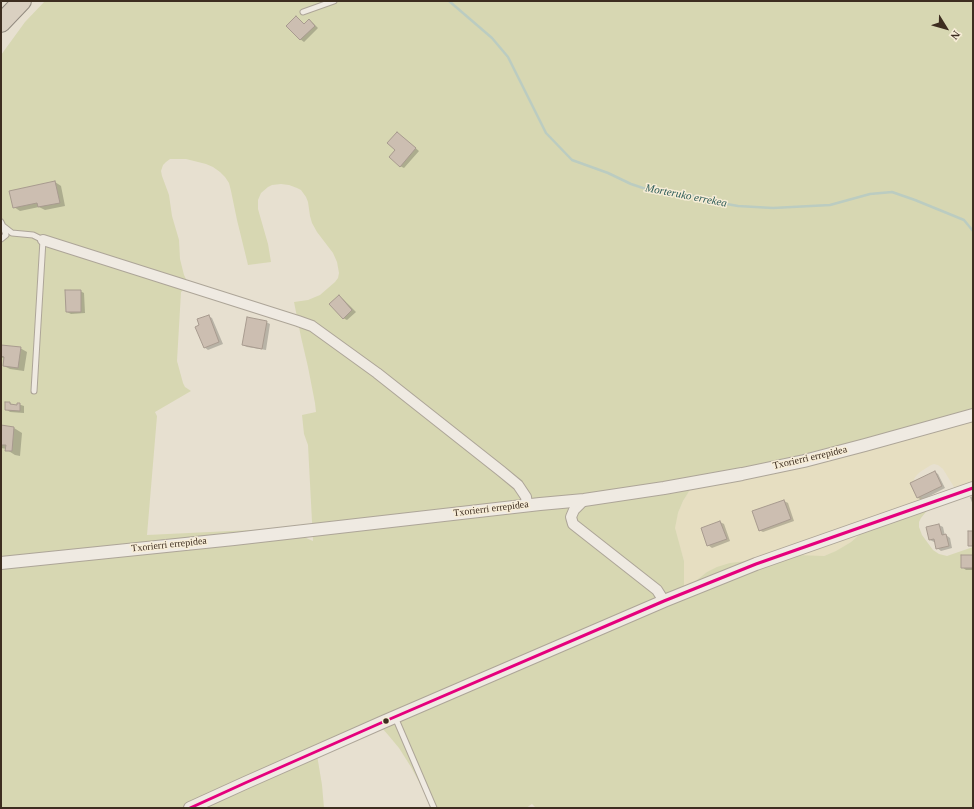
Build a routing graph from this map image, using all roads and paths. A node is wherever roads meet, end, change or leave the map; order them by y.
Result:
1 (22, 1) edge
2 (334, 1) edge
3 (303, 12) dead end
4 (1, 23) edge
5 (2, 224) edge
6 (1, 239) edge
7 (43, 240) junction
8 (34, 391) dead end
9 (973, 416) edge
10 (973, 488) edge
11 (584, 500) junction
12 (527, 505) junction
13 (1, 563) edge
14 (664, 601) junction
15 (395, 717) junction
16 (190, 808) edge
17 (434, 808) edge

1 - 4 highway
2 - 3 lane
5 - 6 lane
5 - 7 lane
7 - 8 lane
7 - 12 street
9 - 11 street, Txorierri errepidea
10 - 14 street
11 - 12 street, Txorierri errepidea
11 - 14 street
12 - 13 street, Txorierri errepidea
14 - 15 street
15 - 16 street
15 - 17 lane

